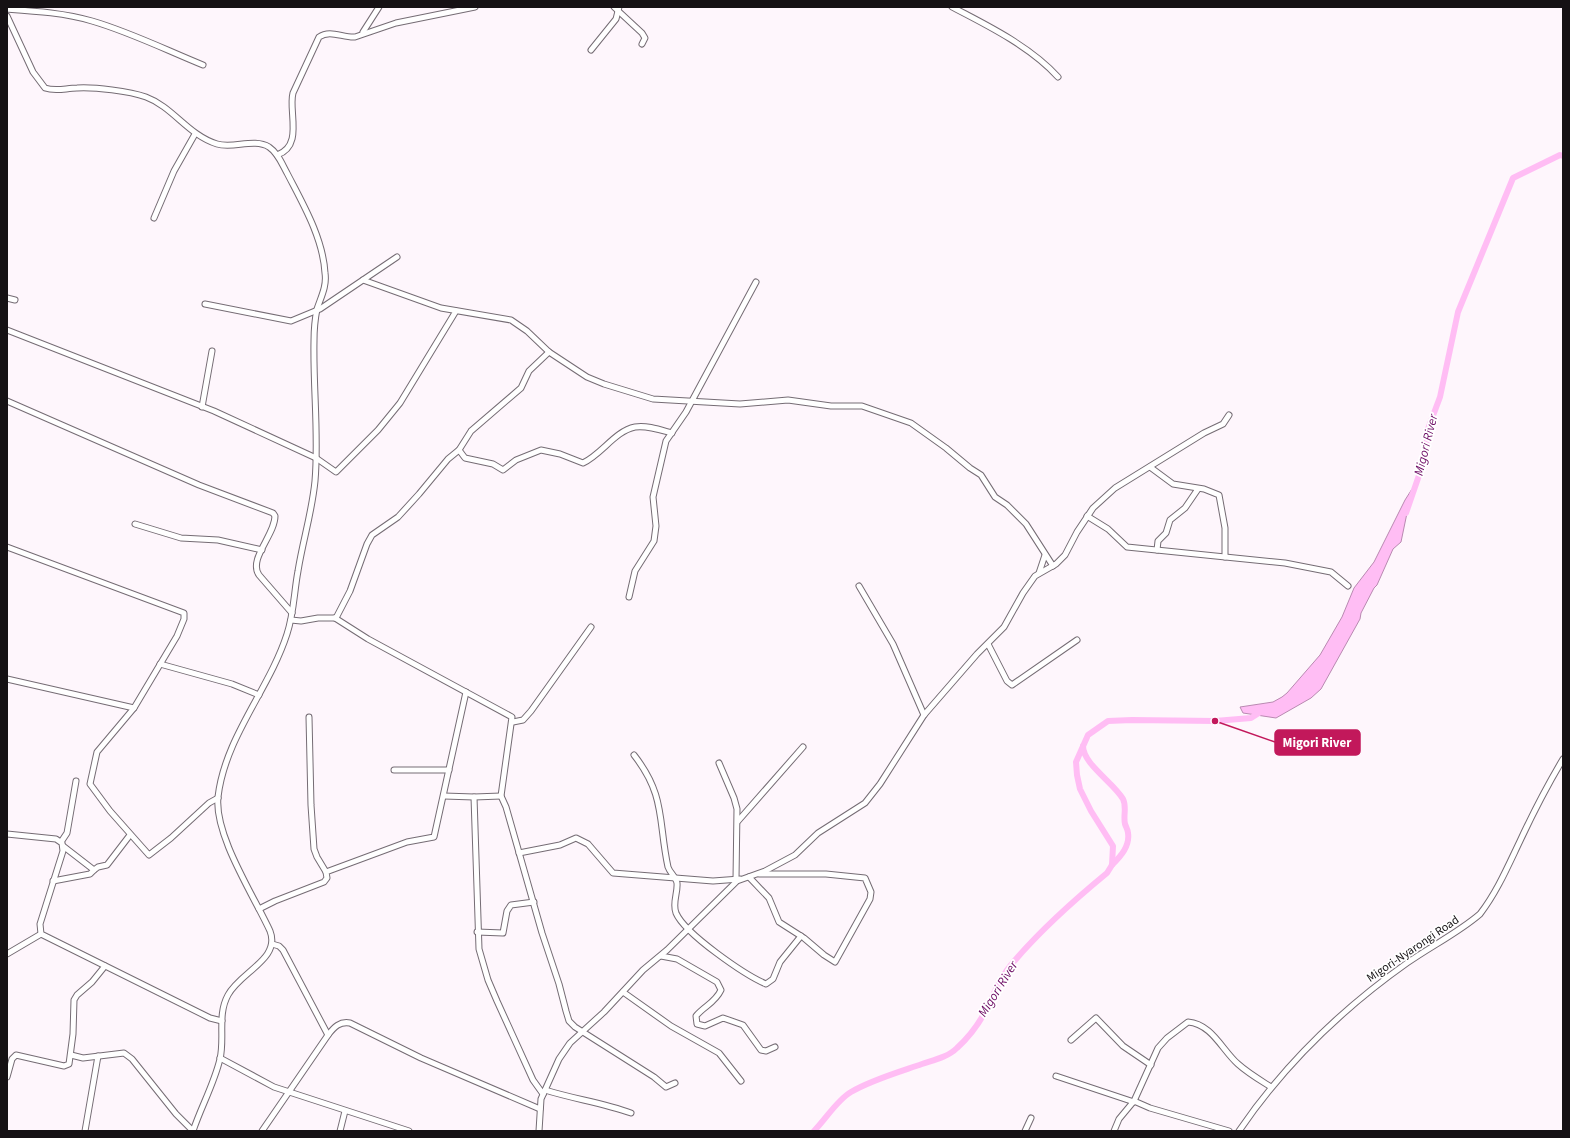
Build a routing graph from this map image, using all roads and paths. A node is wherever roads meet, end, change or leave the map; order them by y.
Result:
1 (379, 7) edge
2 (475, 7) edge
3 (614, 7) edge
4 (952, 7) edge
5 (7, 9) edge
6 (619, 10) edge
7 (7, 16) edge
8 (360, 34) junction
9 (642, 44) dead end
10 (591, 50) dead end
11 (203, 65) dead end
12 (1058, 77) dead end
13 (195, 134) junction
14 (277, 155) junction
15 (154, 218) dead end
16 (397, 257) dead end
17 (363, 280) junction
18 (756, 282) dead end
19 (7, 298) edge
20 (15, 300) dead end
21 (205, 304) dead end
22 (317, 311) junction
23 (456, 311) junction
24 (7, 330) edge
25 (212, 351) dead end
26 (549, 352) junction
27 (7, 401) edge
28 (692, 401) junction
29 (202, 406) junction
30 (1229, 415) dead end
31 (672, 433) junction
32 (459, 450) junction
33 (316, 458) junction
34 (1150, 467) junction
35 (1198, 489) junction
36 (1087, 516) junction
37 (135, 524) dead end
38 (7, 547) edge
39 (262, 550) junction
40 (1157, 550) junction
41 (1045, 555) junction
42 (1224, 557) junction
43 (1053, 566) junction
44 (1039, 573) junction
45 (858, 586) dead end
46 (1348, 586) dead end
47 (629, 597) dead end
48 (292, 613) junction
49 (335, 618) junction
50 (291, 620) junction
51 (592, 627) dead end
52 (1077, 640) dead end
53 (988, 644) junction
54 (160, 664) junction
55 (7, 679) edge
56 (466, 692) junction
57 (258, 695) junction
58 (134, 708) junction
59 (924, 715) junction
60 (309, 717) dead end
61 (513, 722) junction
62 (803, 747) dead end
63 (634, 755) dead end
64 (1563, 759) edge
65 (719, 763) dead end
66 (394, 770) dead end
67 (449, 770) junction
68 (76, 781) dead end
69 (444, 796) junction
70 (501, 796) junction
71 (474, 797) junction
72 (218, 798) junction
73 (738, 821) junction
74 (7, 834) edge
75 (130, 835) junction
76 (62, 844) junction
77 (519, 852) junction
78 (94, 870) junction
79 (326, 872) junction
80 (759, 874) junction
81 (674, 877) junction
82 (749, 877) junction
83 (736, 879) junction
84 (743, 879) junction
85 (53, 881) junction
86 (534, 902) junction
87 (260, 909) junction
88 (687, 929) junction
89 (477, 932) junction
90 (41, 934) junction
91 (801, 936) junction
92 (272, 944) junction
93 (7, 954) edge
94 (661, 956) junction
95 (105, 966) junction
96 (623, 992) junction
97 (222, 1021) junction
98 (582, 1032) junction
99 (328, 1035) junction
100 (1071, 1040) dead end
101 (775, 1047) dead end
102 (71, 1055) junction
103 (98, 1056) junction
104 (220, 1058) junction
105 (1151, 1065) junction
106 (1056, 1076) dead end
107 (7, 1077) edge
108 (741, 1081) dead end
109 (675, 1083) dead end
110 (1271, 1087) junction
111 (289, 1092) junction
112 (544, 1092) junction
113 (1134, 1102) junction
114 (540, 1109) junction
115 (345, 1111) junction
116 (631, 1113) dead end
117 (1031, 1118) dead end
118 (84, 1131) edge
119 (193, 1131) edge
120 (262, 1131) edge
121 (340, 1131) edge
122 (409, 1131) edge
123 (539, 1131) edge
124 (1025, 1131) edge
125 (1114, 1131) edge
126 (1229, 1131) edge
127 (1239, 1131) edge

1 - 8 street
2 - 8 street
3 - 6 street
4 - 12 street
5 - 11 street
6 - 9 street
6 - 10 street
7 - 13 street
8 - 14 street
13 - 14 street
13 - 15 street
14 - 22 street
16 - 17 street
17 - 22 street
17 - 23 street
18 - 28 street
19 - 20 street
21 - 22 street
22 - 33 street
23 - 26 street
23 - 33 street
24 - 29 street
25 - 29 street
26 - 28 street
26 - 32 street
27 - 39 street
28 - 31 street
28 - 41 street
29 - 33 street
30 - 34 street
31 - 32 street
31 - 47 street
32 - 49 street
33 - 48 street
34 - 35 street
34 - 36 street
35 - 40 street
35 - 42 street
36 - 40 street
36 - 43 street
37 - 39 street
38 - 54 street
39 - 48 street
40 - 42 street
41 - 43 street
41 - 44 street
42 - 46 street
43 - 44 street
44 - 53 street
45 - 59 street
48 - 50 street
49 - 50 street
49 - 56 street
50 - 57 street
51 - 61 street
52 - 53 street
53 - 59 street
54 - 57 street
54 - 58 street
55 - 58 street
56 - 61 street
56 - 67 street
57 - 72 street
58 - 75 street
59 - 80 street
60 - 79 street
61 - 70 street
62 - 73 street
63 - 81 street
64 - 110 street, Migori-Nyarongi Road
65 - 73 street
66 - 67 street
67 - 69 street
68 - 76 street
69 - 71 street
69 - 79 street
70 - 71 street
70 - 77 street
71 - 89 street
72 - 75 street
72 - 87 street
73 - 83 street
74 - 76 street
75 - 78 street
76 - 78 street
76 - 85 street
77 - 81 street
77 - 86 street
78 - 85 street
79 - 87 street
80 - 82 street
80 - 91 street
81 - 83 street
81 - 88 street
82 - 84 street
82 - 91 street
83 - 84 street
84 - 88 street
85 - 90 street
86 - 89 street
86 - 98 street
87 - 92 street
88 - 91 street
88 - 94 street
89 - 112 street
90 - 93 street
90 - 95 street
92 - 97 street
92 - 99 street
94 - 96 street
94 - 101 street
95 - 97 street
95 - 102 street
96 - 98 street
96 - 108 street
97 - 104 street
98 - 109 street
98 - 112 street
99 - 111 street
99 - 114 street
100 - 105 street
102 - 103 street
102 - 107 street
103 - 118 street
103 - 119 street
104 - 111 street
104 - 119 street
105 - 110 street
105 - 113 street
106 - 113 street
110 - 127 street, Migori-Nyarongi Road
111 - 115 street
111 - 120 street
112 - 114 street
112 - 116 street
113 - 125 street
113 - 126 street
114 - 123 street
115 - 121 street
115 - 122 street
117 - 124 street

